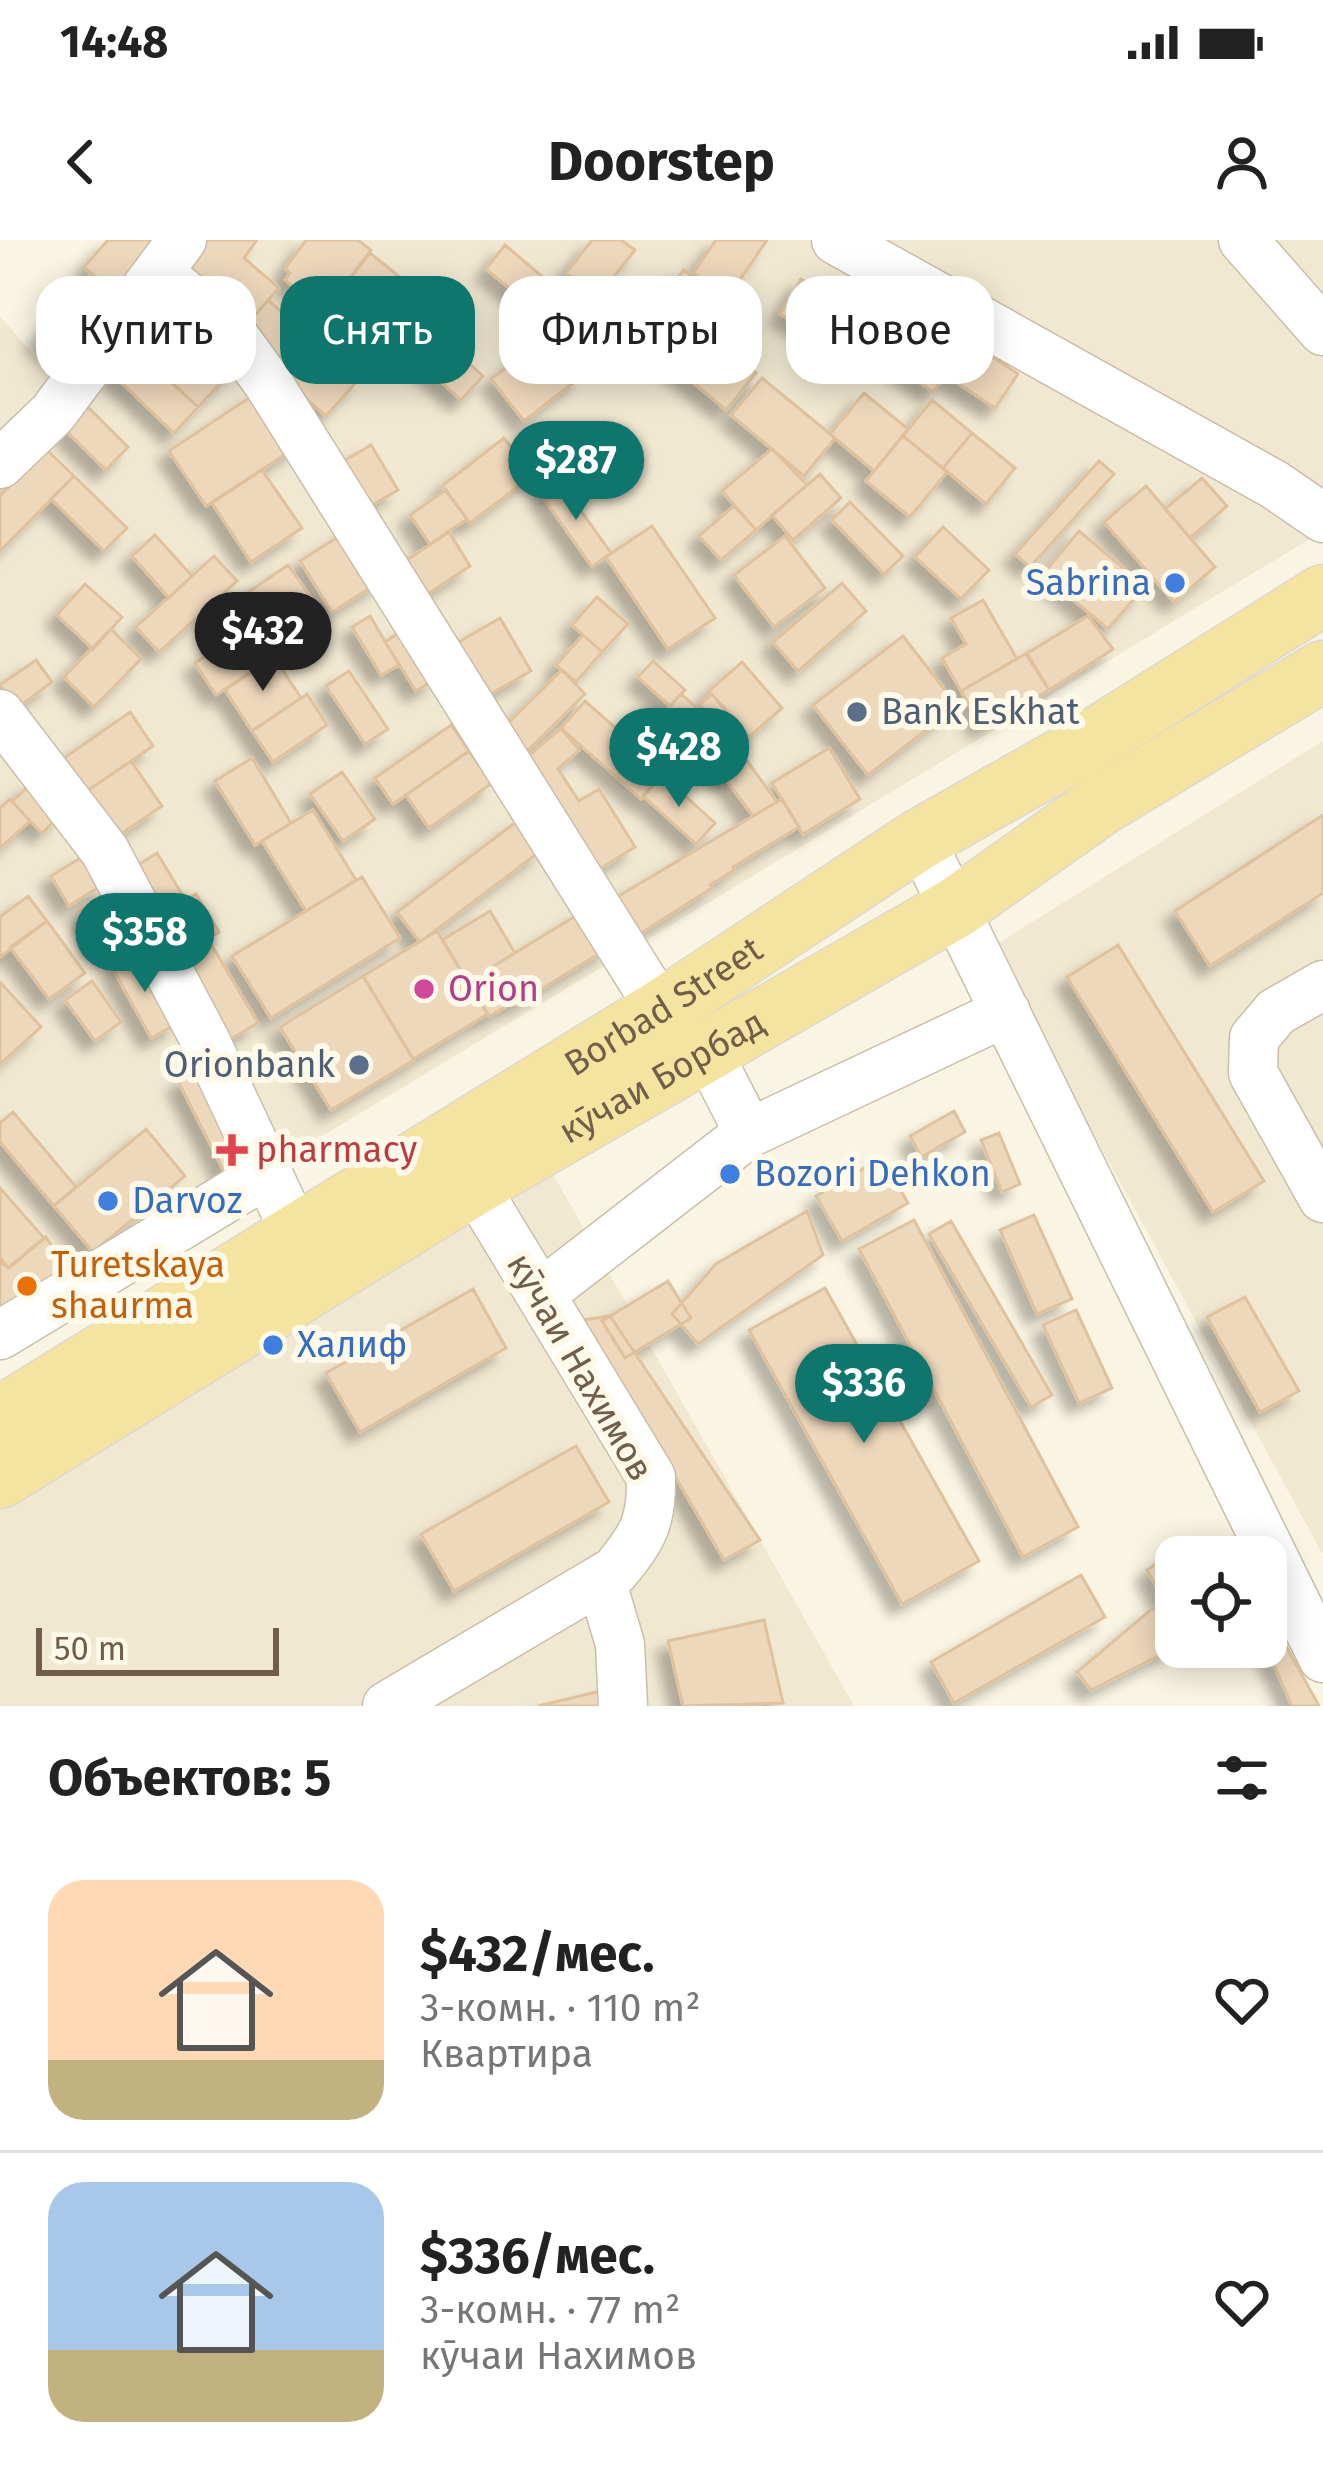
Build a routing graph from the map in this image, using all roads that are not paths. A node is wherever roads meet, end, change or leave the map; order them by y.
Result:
1 (836, 240) edge
2 (1243, 240) edge
3 (171, 256) edge
4 (1323, 332) edge
5 (0, 464) edge
6 (1323, 518) edge
7 (1321, 595) edge
8 (1323, 671) edge
9 (0, 714) edge
10 (1072, 753) junction
11 (1101, 805) junction
12 (920, 839) junction
13 (957, 907) junction
14 (1323, 985) edge
15 (661, 1010) junction
16 (1006, 1012) junction
17 (707, 1051) junction
18 (748, 1133) junction
19 (266, 1174) junction
20 (474, 1184) junction
21 (1323, 1198) edge
22 (296, 1234) junction
23 (541, 1294) junction
24 (0, 1335) edge
25 (0, 1417) edge
26 (0, 1478) edge
27 (601, 1580) junction
28 (1319, 1640) edge
29 (387, 1706) edge
30 (623, 1706) edge

1 - 6 street
2 - 4 street
3 - 5 street
3 - 15 street
7 - 10 main road, Borbad Street
8 - 11 main road, кӯчаи Борбад
9 - 19 street
10 - 11 main road
10 - 12 main road, Borbad Street
11 - 13 main road, кӯчаи Борбад
12 - 13 street
12 - 15 main road, Borbad Street
13 - 16 street
13 - 17 main road, кӯчаи Борбад
14 - 21 street
15 - 22 main road, Borbad Street
16 - 18 street
16 - 28 street
17 - 18 street
17 - 20 main road, кӯчаи Борбад
18 - 23 street
19 - 22 street
19 - 24 street
20 - 23 street, кӯчаи Нахимов
20 - 26 main road, кӯчаи Борбад
22 - 25 main road, Borbad Street
23 - 27 street, кӯчаи Нахимов
27 - 29 street, кӯчаи Нахимов
27 - 30 street

